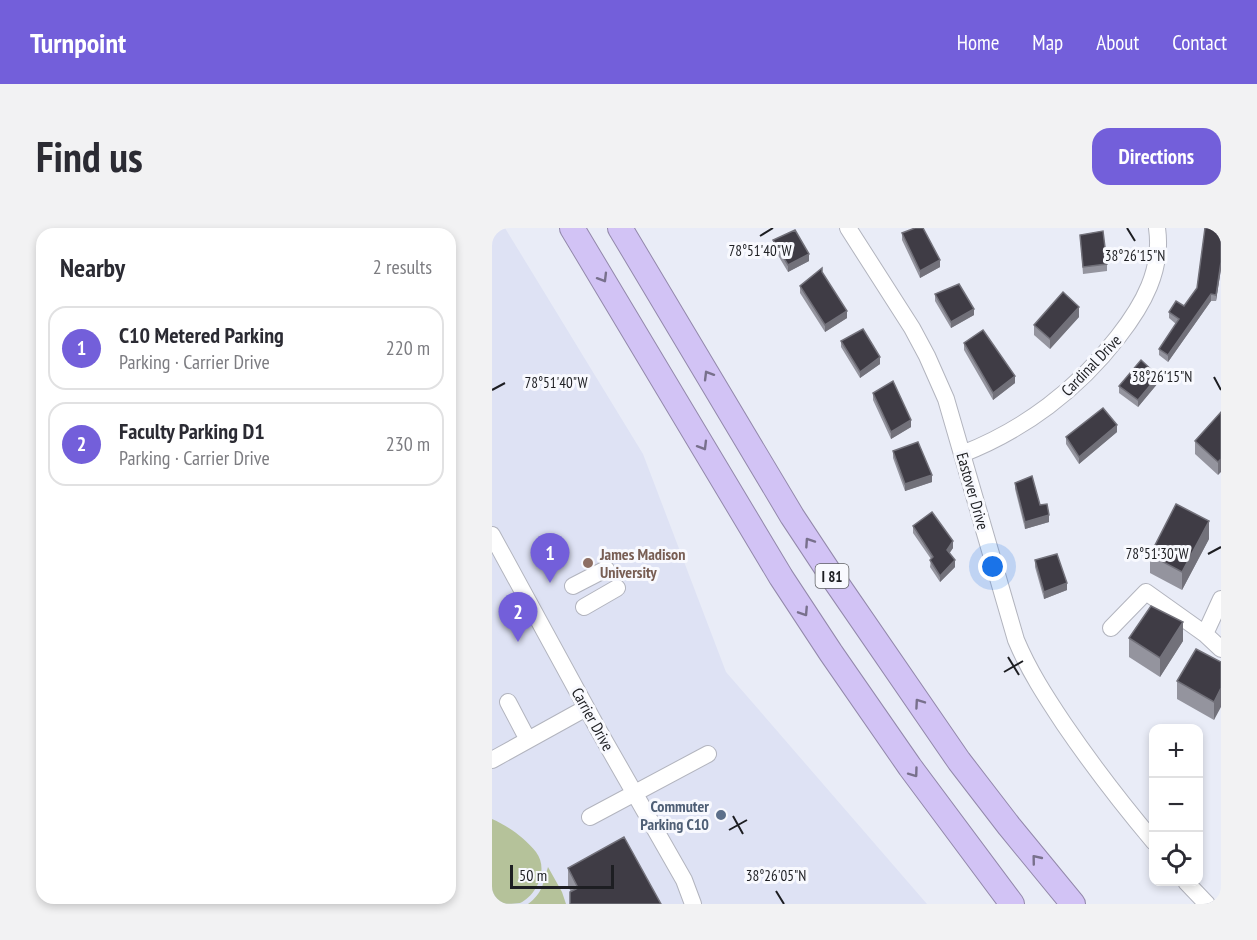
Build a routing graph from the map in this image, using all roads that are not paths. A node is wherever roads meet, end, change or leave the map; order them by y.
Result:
1 (572, 228) edge
2 (620, 228) edge
3 (848, 228) edge
4 (1157, 228) edge
5 (962, 454) junction
6 (492, 535) edge
7 (498, 562) edge
8 (606, 569) dead end
9 (573, 586) dead end
10 (617, 588) dead end
11 (1221, 599) edge
12 (585, 607) dead end
13 (1112, 628) dead end
14 (1205, 634) junction
15 (1221, 649) edge
16 (508, 702) dead end
17 (586, 708) junction
18 (528, 740) junction
19 (708, 753) dead end
20 (492, 760) edge
21 (634, 793) junction
22 (590, 816) dead end
23 (1149, 836) edge
24 (1190, 886) edge
25 (693, 904) edge
26 (1012, 904) edge
27 (1073, 904) edge
28 (1207, 904) edge

1 -> 26 highway, I 81
27 -> 2 highway, I 81
3 - 5 street, Eastover Drive
4 - 5 street, Cardinal Drive
5 - 23 street, Eastover Drive
6 - 7 street, Carrier Drive
7 - 17 street, Carrier Drive
8 - 9 street
10 - 12 street
11 - 14 street
13 - 14 street
14 - 15 street
16 - 18 street
17 - 18 street
17 - 21 street, Carrier Drive
18 - 20 street
19 - 21 street
21 - 22 street
21 - 25 street, Carrier Drive
24 - 28 street

